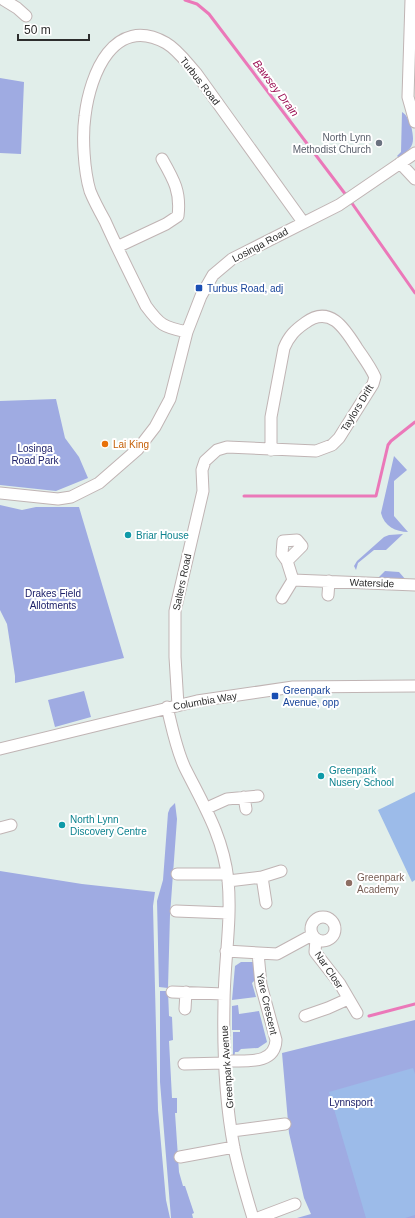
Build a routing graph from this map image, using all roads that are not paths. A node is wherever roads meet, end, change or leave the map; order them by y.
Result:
1 (4, 0) edge
2 (26, 0) edge
3 (411, 0) edge
4 (17, 8) junction
5 (26, 16) dead end
6 (412, 78) edge
7 (415, 122) edge
8 (415, 153) edge
9 (162, 159) dead end
10 (400, 163) junction
11 (415, 179) edge
12 (303, 222) junction
13 (116, 247) junction
14 (187, 332) junction
15 (271, 450) junction
16 (205, 461) joint
17 (0, 493) edge
18 (287, 561) dead end
19 (293, 580) junction
20 (329, 581) junction
21 (415, 584) edge
22 (328, 595) dead end
23 (282, 598) dead end
24 (415, 686) edge
25 (173, 706) junction
26 (0, 749) edge
27 (258, 796) dead end
28 (244, 797) junction
29 (207, 808) junction
30 (246, 809) dead end
31 (11, 825) dead end
32 (0, 828) edge
33 (282, 871) dead end
34 (177, 874) dead end
35 (228, 877) junction
36 (262, 877) junction
37 (266, 903) dead end
38 (176, 910) dead end
39 (228, 912) junction
40 (226, 951) junction
41 (258, 953) junction
42 (172, 992) dead end
43 (186, 992) junction
44 (224, 994) junction
45 (348, 998) junction
46 (185, 1009) dead end
47 (357, 1012) dead end
48 (305, 1016) dead end
49 (225, 1062) junction
50 (184, 1064) dead end
51 (285, 1124) dead end
52 (232, 1131) junction
53 (234, 1147) junction
54 (180, 1157) dead end
55 (295, 1204) dead end
56 (253, 1218) edge
57 (258, 1218) edge

1 - 4 street
2 - 4 street
3 - 6 street
4 - 5 street
6 - 7 street
8 - 10 street, Losinga Road
9 - 13 street
10 - 11 street
10 - 12 street, Losinga Road
12 - 13 street, Turbus Road
12 - 14 street, Losinga Road
13 - 14 street, Turbus Road
14 - 17 street, Losinga Road
15 - 15 street, Taylors Drift
15 - 16 street, Taylors Drift
16 - 25 street, Salters Road
18 - 19 street
19 - 20 street, Waterside
19 - 23 street
20 - 21 street, Waterside
20 - 22 street
24 - 25 street, Columbia Way
25 - 26 street, Columbia Way
25 - 29 street, Greenpark Avenue
27 - 28 street
28 - 29 street
28 - 30 street
29 - 35 street, Greenpark Avenue
31 - 32 street
33 - 36 street
34 - 35 street
35 - 36 street
35 - 39 street, Greenpark Avenue
36 - 37 street
38 - 39 street
39 - 40 street, Greenpark Avenue
40 - 41 street
40 - 44 street, Greenpark Avenue
41 - 45 street, Nar Closr
41 - 49 street, Yare Crescent
42 - 43 street
43 - 44 street
43 - 46 street
44 - 49 street, Greenpark Avenue
45 - 47 street, Nar Closr
45 - 48 street, Nar Closr
49 - 50 street
49 - 52 street, Greenpark Avenue
51 - 52 street
52 - 53 street, Greenpark Avenue
53 - 54 street
53 - 56 street, Greenpark Avenue
55 - 57 street

